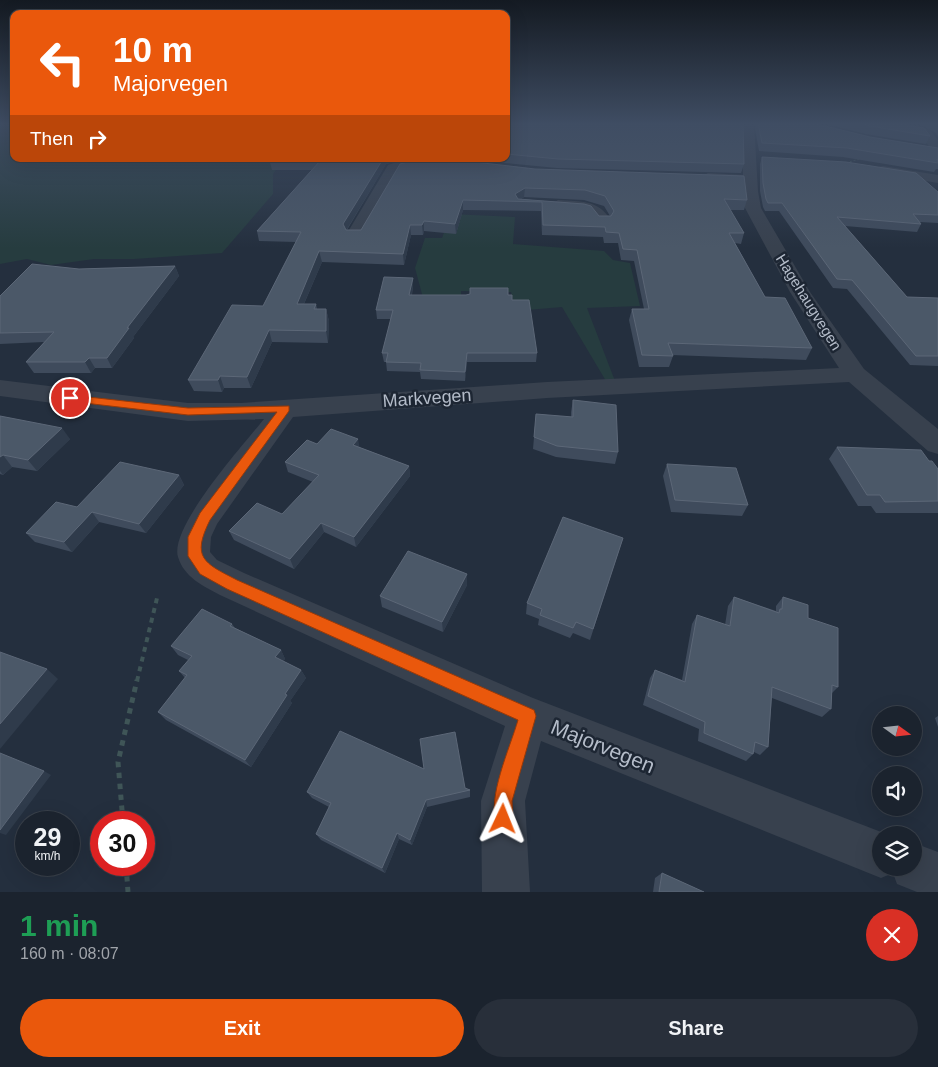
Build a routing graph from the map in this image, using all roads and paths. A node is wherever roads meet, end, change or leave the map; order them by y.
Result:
1 (407, 165) edge
2 (756, 165) edge
3 (854, 165) edge
4 (690, 176) edge
5 (938, 179) edge
6 (749, 180) junction
7 (544, 205) edge
8 (603, 220) edge
9 (355, 235) edge
10 (855, 374) junction
11 (0, 388) edge
12 (286, 408) junction
13 (938, 444) edge
14 (158, 594) dead end
15 (528, 716) junction
16 (122, 811) edge
17 (872, 851) edge
18 (922, 870) edge
19 (127, 876) edge
20 (938, 876) edge
21 (128, 892) edge
22 (506, 892) edge

1 - 9 street
2 - 6 street, Hagehaugvegen
3 - 5 street
4 - 6 street
6 - 10 street, Hagehaugvegen
7 - 8 street
10 - 12 street, Markvegen
10 - 13 street, Hagehaugvegen
11 - 12 street, Markvegen
12 - 15 street, Majorvegen
14 - 16 path
15 - 17 street, Majorvegen
15 - 22 street
18 - 20 street
19 - 21 path

